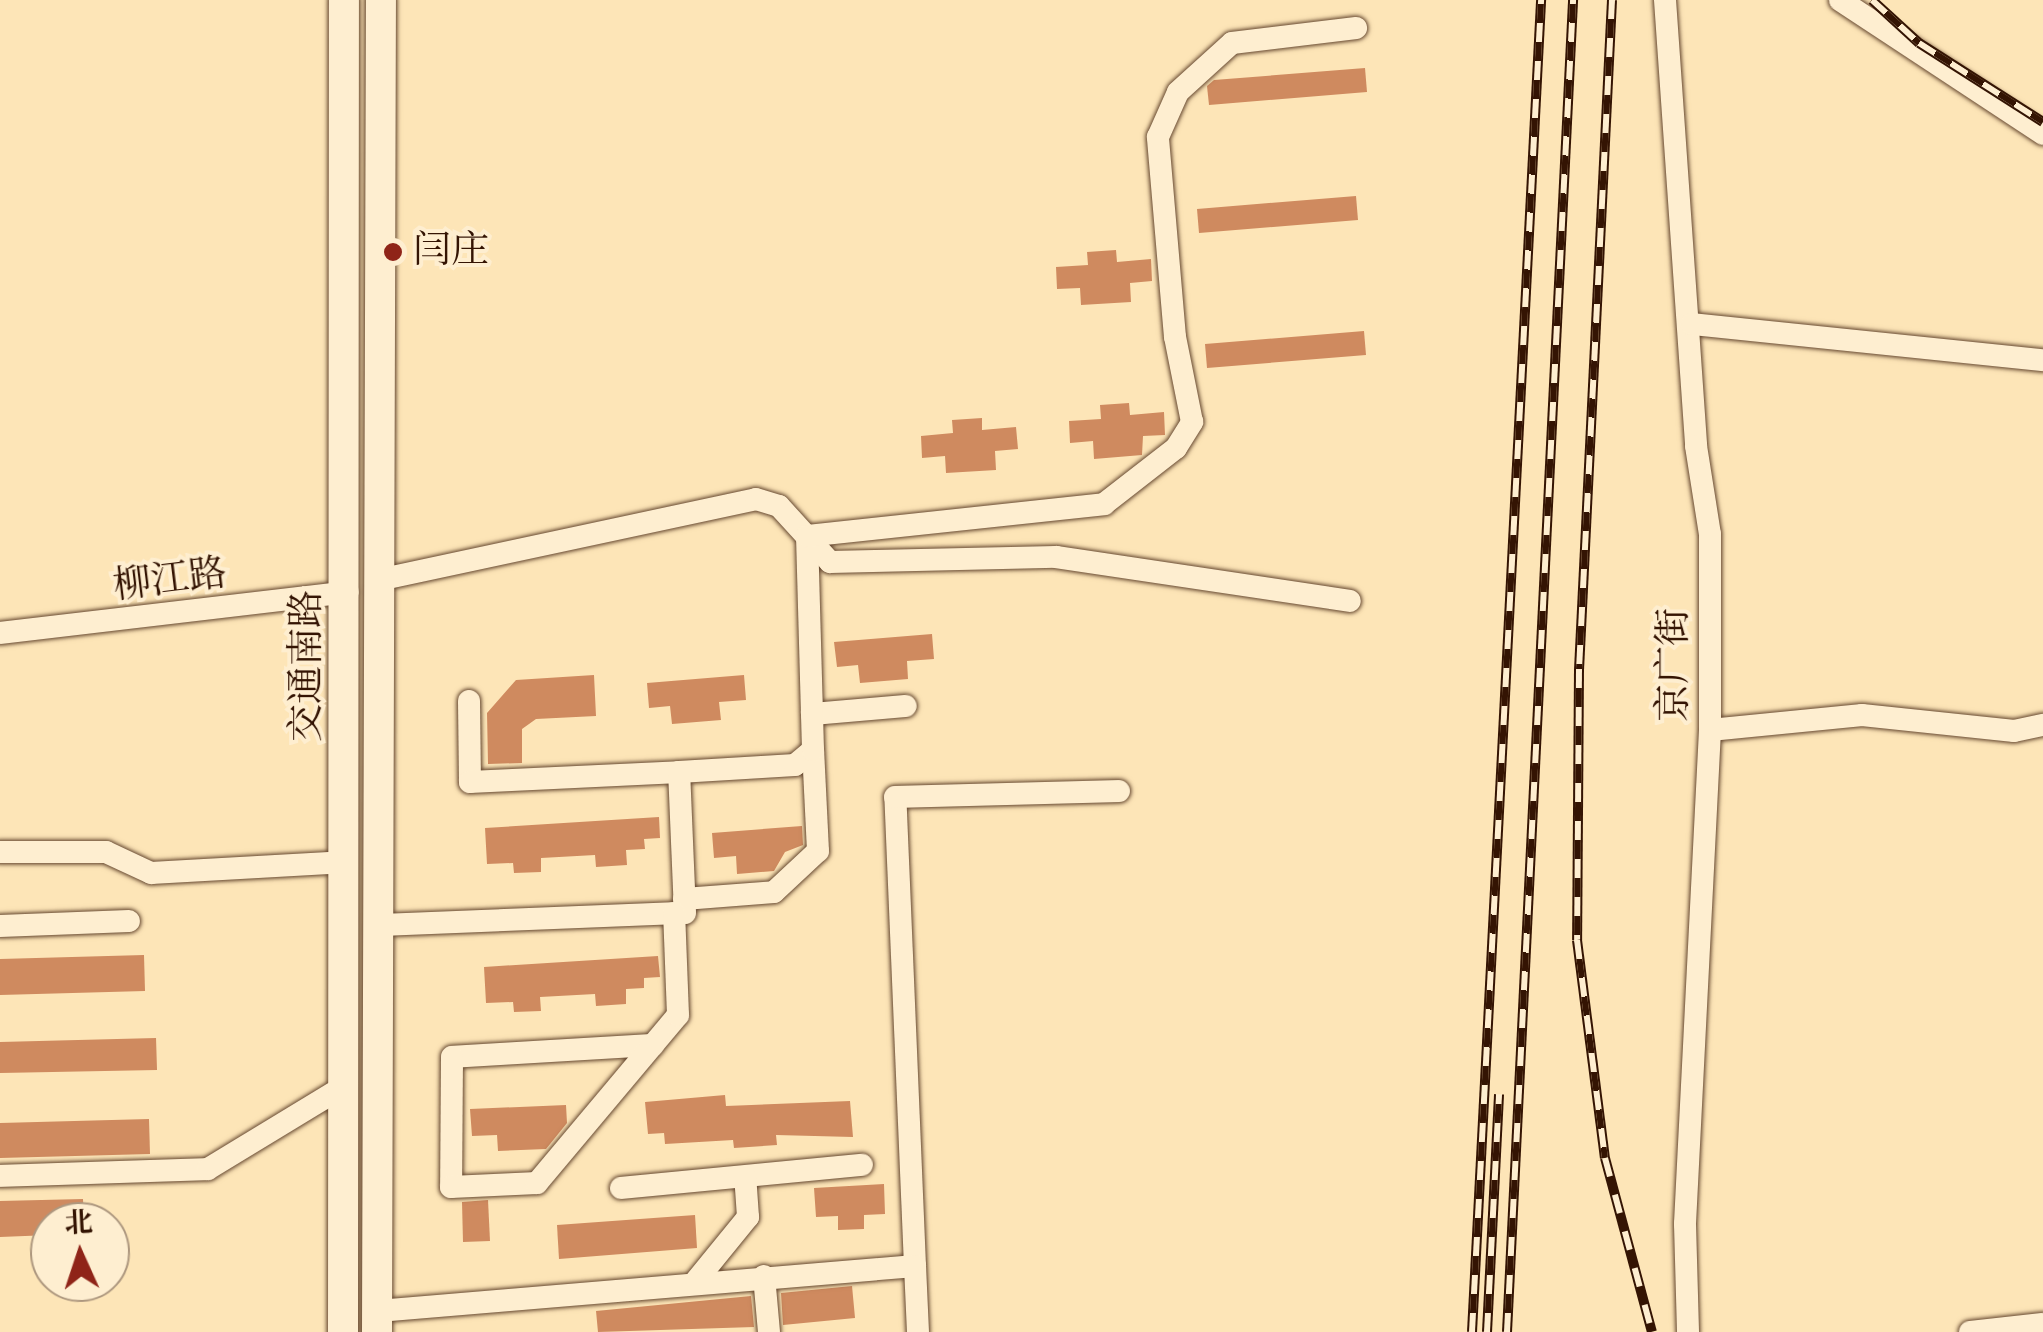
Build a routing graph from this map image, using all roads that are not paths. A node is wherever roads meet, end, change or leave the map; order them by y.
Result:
1 (344, 0) edge
2 (381, 0) edge
3 (1665, 0) edge
4 (1840, 0) edge
5 (1356, 28) dead end
6 (2043, 134) edge
7 (1692, 324) junction
8 (2043, 360) edge
9 (807, 536) junction
10 (384, 579) junction
11 (348, 592) junction
12 (1350, 602) dead end
13 (0, 633) edge
14 (469, 701) dead end
15 (906, 706) dead end
16 (812, 714) junction
17 (2043, 725) edge
18 (1710, 730) junction
19 (813, 750) junction
20 (679, 772) junction
21 (1119, 790) dead end
22 (0, 852) edge
23 (347, 862) junction
24 (679, 906) junction
25 (129, 921) dead end
26 (380, 925) junction
27 (0, 926) edge
28 (653, 1045) junction
29 (346, 1086) junction
30 (862, 1165) dead end
31 (0, 1176) edge
32 (744, 1178) junction
33 (622, 1188) dead end
34 (915, 1266) junction
35 (764, 1276) junction
36 (695, 1282) junction
37 (377, 1321) edge
38 (2043, 1324) edge
39 (343, 1332) edge
40 (769, 1332) edge
41 (918, 1332) edge
42 (1688, 1332) edge
43 (1970, 1332) edge

1 - 11 main road, 交通南路
2 - 10 main road, 交通南路
3 - 7 street, 京广街
4 - 6 street
5 - 9 street
7 - 8 street
7 - 18 street, 京广街
9 - 10 street
9 - 12 street
9 - 16 street
10 - 11 main road
10 - 26 main road, 交通南路
11 - 13 street, 柳江路
11 - 23 main road, 交通南路
14 - 20 street
15 - 16 street
16 - 19 street
17 - 18 street
18 - 42 street, 京广街
19 - 20 street
19 - 24 street
20 - 24 street
21 - 34 street
22 - 23 street
23 - 29 main road, 交通南路
24 - 26 street
24 - 28 street
25 - 27 street
26 - 37 main road, 交通南路
28 - 28 street
29 - 31 street
29 - 39 main road, 交通南路
30 - 32 street
32 - 33 street
32 - 36 street
34 - 35 street
34 - 41 street
35 - 36 street
35 - 40 street
36 - 37 street
38 - 43 street

